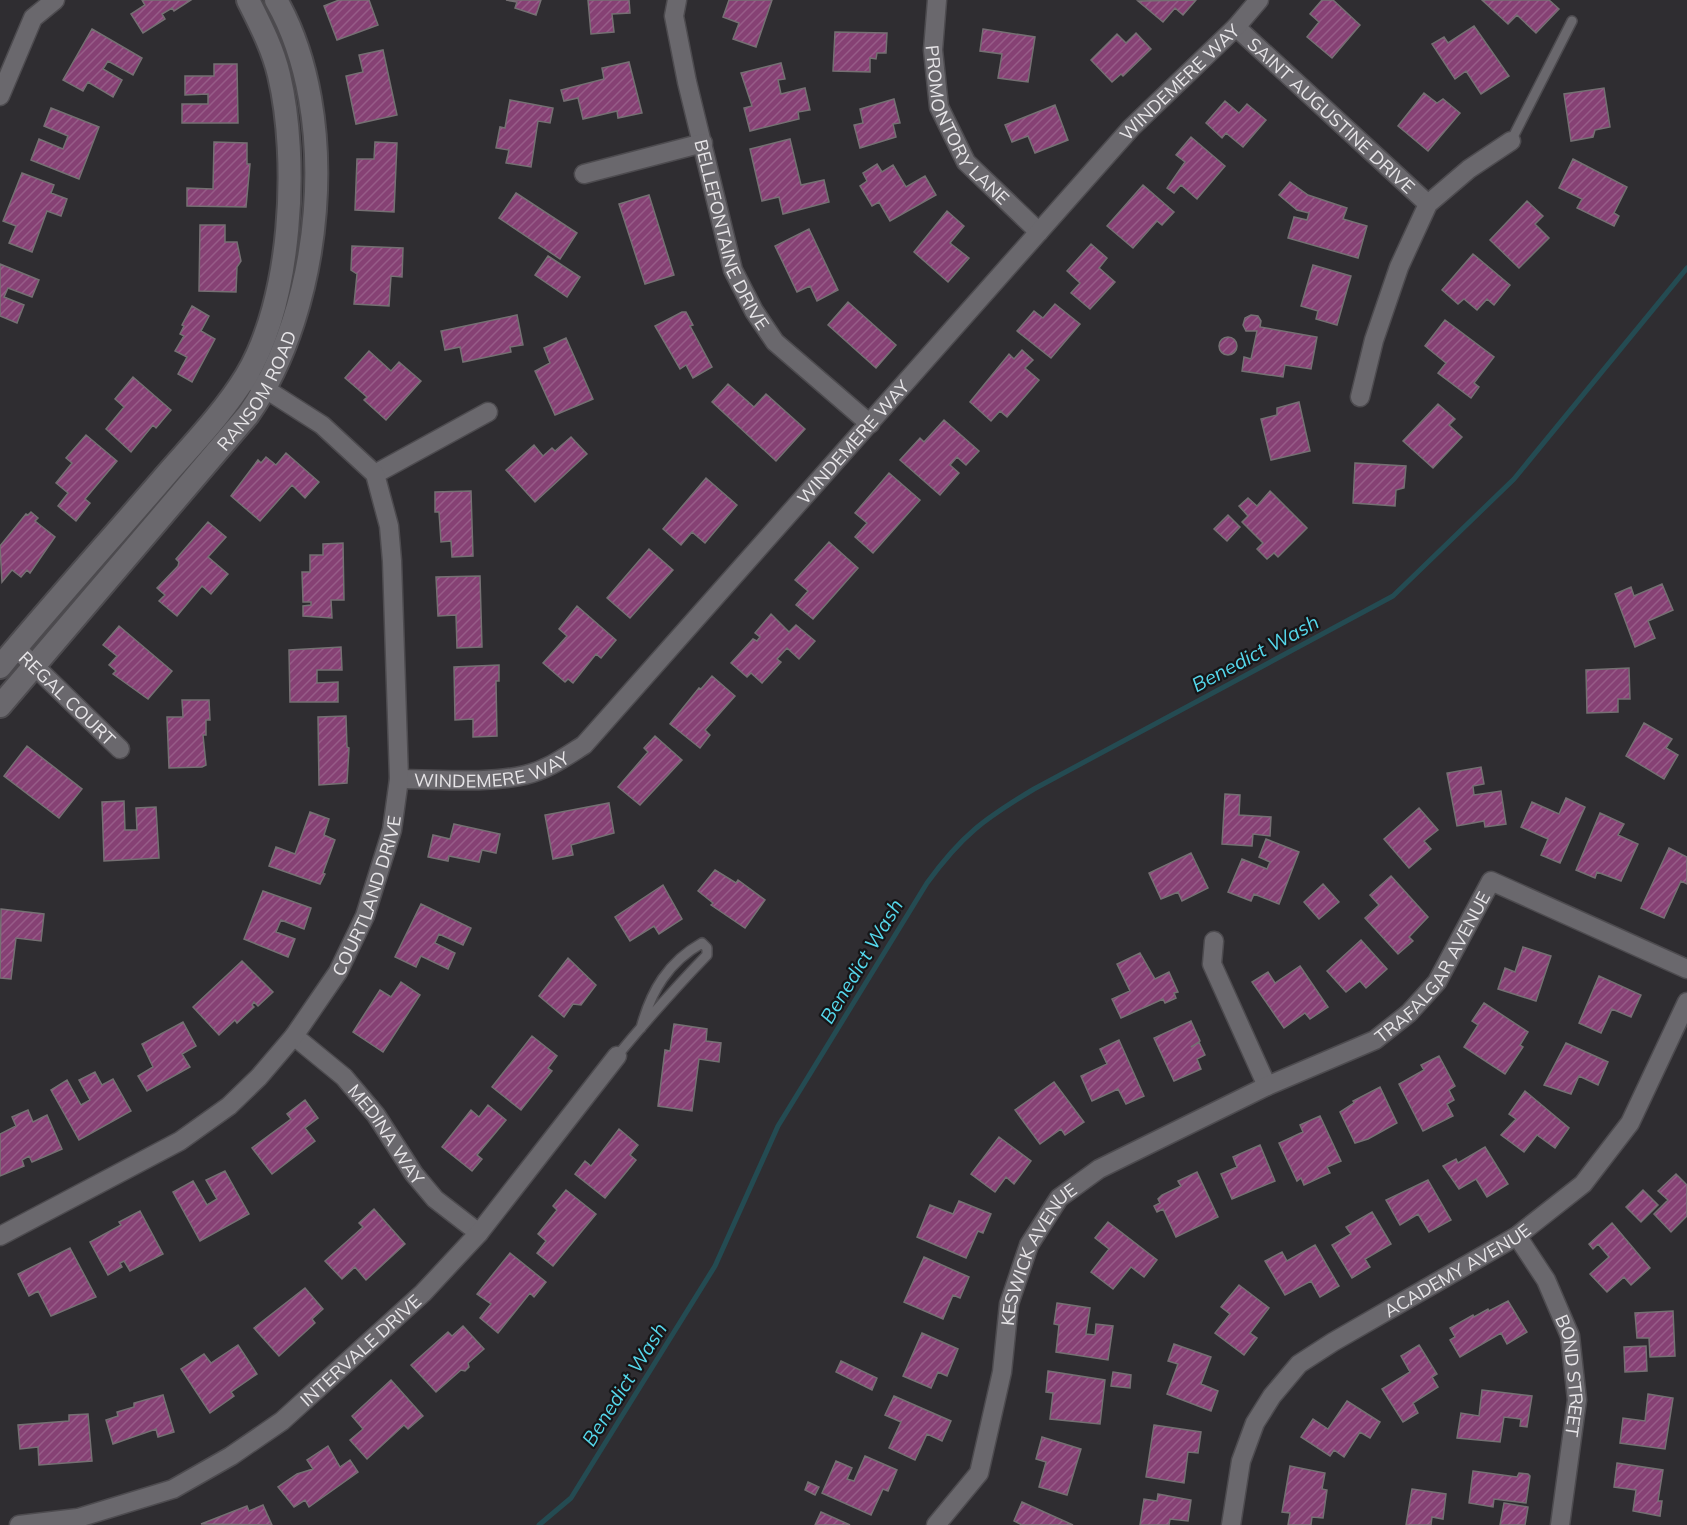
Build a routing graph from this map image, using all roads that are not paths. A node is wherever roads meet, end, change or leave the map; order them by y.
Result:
1 (55, 0) edge
2 (248, 0) edge
3 (276, 0) edge
4 (677, 0) edge
5 (937, 0) edge
6 (1259, 0) edge
7 (1572, 21) dead end
8 (1236, 27) junction
9 (0, 96) edge
10 (1511, 141) joint
11 (703, 143) junction
12 (584, 174) dead end
13 (1428, 204) junction
14 (1039, 232) junction
15 (246, 376) junction
16 (266, 391) junction
17 (1360, 397) dead end
18 (488, 412) dead end
19 (870, 424) junction
20 (375, 474) junction
21 (16, 648) junction
22 (33, 665) junction
23 (0, 667) edge
24 (0, 706) edge
25 (120, 749) dead end
26 (399, 779) junction
27 (1214, 941) dead end
28 (1687, 969) edge
29 (1687, 1002) edge
30 (641, 1028) junction
31 (294, 1036) junction
32 (617, 1056) joint
33 (1267, 1086) junction
34 (479, 1233) junction
35 (0, 1236) edge
36 (1517, 1236) junction
37 (19, 1525) edge
38 (936, 1525) edge
39 (1231, 1525) edge
40 (1560, 1525) edge

1 - 9 street
2 - 15 street, RANSOM ROAD
3 - 16 street, RANSOM ROAD
4 - 11 street, BELLEFONTAINE DRIVE
5 - 14 street, PROMONTORY LANE
6 - 8 street, WINDEMERE WAY
7 - 10 lane
8 - 13 street, SAINT AUGUSTINE DRIVE
8 - 14 street, WINDEMERE WAY
10 - 13 street, SAINT AUGUSTINE DRIVE
11 - 12 street
11 - 19 street, BELLEFONTAINE DRIVE
13 - 17 street, SAINT AUGUSTINE DRIVE
14 - 19 street, WINDEMERE WAY
15 - 16 street
15 - 21 street, RANSOM ROAD
16 - 20 street
16 - 22 street, RANSOM ROAD
18 - 20 street
19 - 26 street, WINDEMERE WAY
20 - 26 street, COURTLAND DRIVE
21 - 22 street, REGAL COURT
21 - 23 street, RANSOM ROAD
22 - 24 street, RANSOM ROAD
22 - 25 street, REGAL COURT
26 - 31 street, COURTLAND DRIVE
27 - 33 street
28 - 33 street, TRAFALGAR AVENUE
29 - 36 street, ACADEMY AVENUE
30 - 30 lane
30 - 32 lane
31 - 34 street, MEDINA WAY
31 - 35 street, COURTLAND DRIVE
32 - 34 street, INTERVALE DRIVE
33 - 38 street, KESWICK AVENUE
34 - 37 street, INTERVALE DRIVE
36 - 39 street, ACADEMY AVENUE
36 - 40 street, BOND STREET

